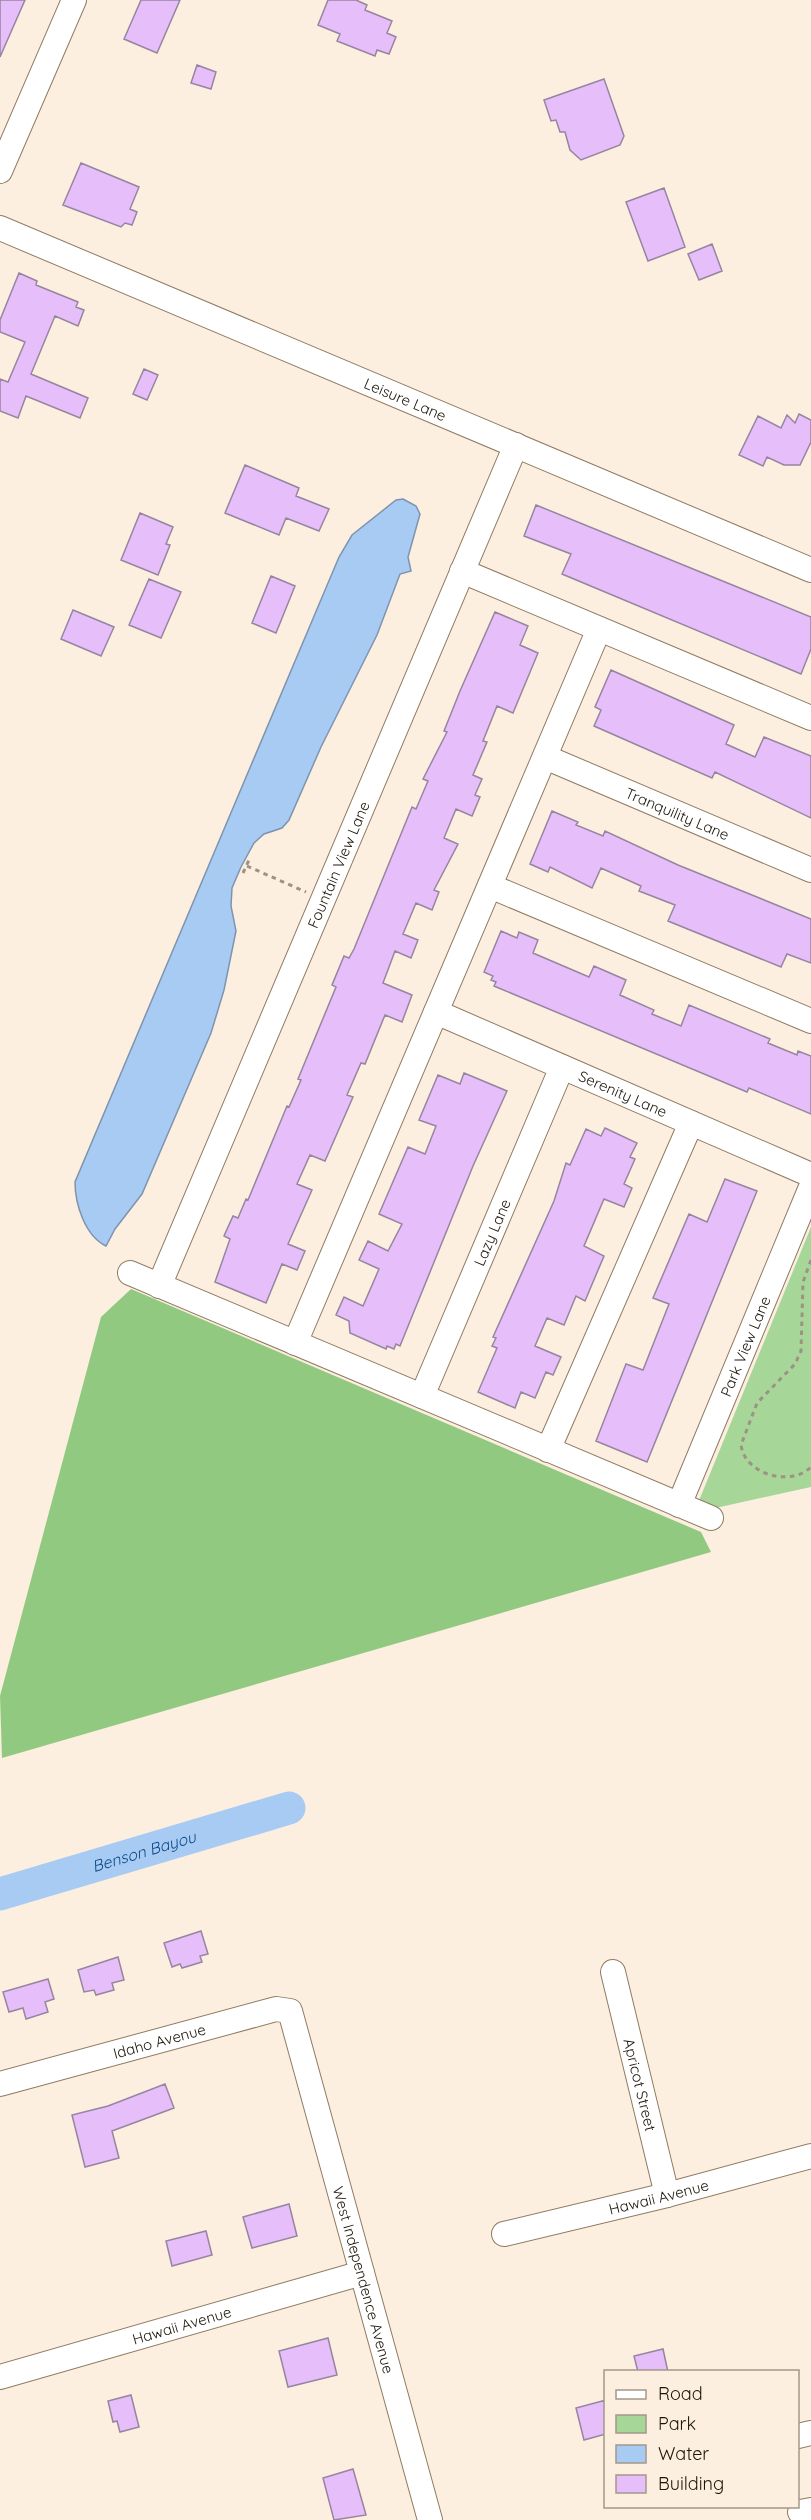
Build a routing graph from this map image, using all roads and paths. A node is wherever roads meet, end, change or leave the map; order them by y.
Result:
1 (74, 0) edge
2 (0, 171) edge
3 (0, 228) edge
4 (516, 445) junction
5 (811, 570) edge
6 (462, 571) junction
7 (600, 629) junction
8 (811, 718) edge
9 (545, 758) junction
10 (249, 860) dead end
11 (247, 866) junction
12 (811, 870) edge
13 (243, 873) dead end
14 (490, 886) junction
15 (323, 899) junction
16 (436, 1012) junction
17 (811, 1021) edge
18 (562, 1067) junction
19 (691, 1123) junction
20 (811, 1175) edge
21 (811, 1187) edge
22 (811, 1260) edge
23 (130, 1273) dead end
24 (159, 1286) junction
25 (295, 1343) junction
26 (422, 1396) junction
27 (548, 1450) junction
28 (811, 1467) edge
29 (679, 1505) junction
30 (711, 1518) dead end
31 (613, 1972) dead end
32 (298, 2040) joint
33 (0, 2084) edge
34 (811, 2156) edge
35 (667, 2195) junction
36 (504, 2234) dead end
37 (362, 2273) junction
38 (0, 2377) edge
39 (430, 2520) edge

1 - 2 street
3 - 4 street, Leisure Lane
4 - 5 street, Leisure Lane
4 - 6 street, Fountain View Lane
6 - 7 street
6 - 15 street, Fountain View Lane
7 - 8 street
7 - 9 street
9 - 12 street, Tranquility Lane
9 - 14 street
10 - 11 path
11 - 13 path
11 - 15 path
14 - 16 street
14 - 17 street
15 - 24 street, Fountain View Lane
16 - 18 street, Serenity Lane
16 - 25 street
18 - 19 street, Serenity Lane
18 - 26 street, Lazy Lane
19 - 20 street, Serenity Lane
19 - 27 street
21 - 29 street, Park View Lane
22 - 28 path
23 - 24 street
24 - 25 street
25 - 26 street
26 - 27 street
27 - 29 street
29 - 30 street
31 - 35 street, Apricot Street
32 - 33 street, Idaho Avenue
32 - 37 street, West Independence Avenue
34 - 35 street, Hawaii Avenue
35 - 36 street, Hawaii Avenue
37 - 38 street, Hawaii Avenue
37 - 39 street, West Independence Avenue

